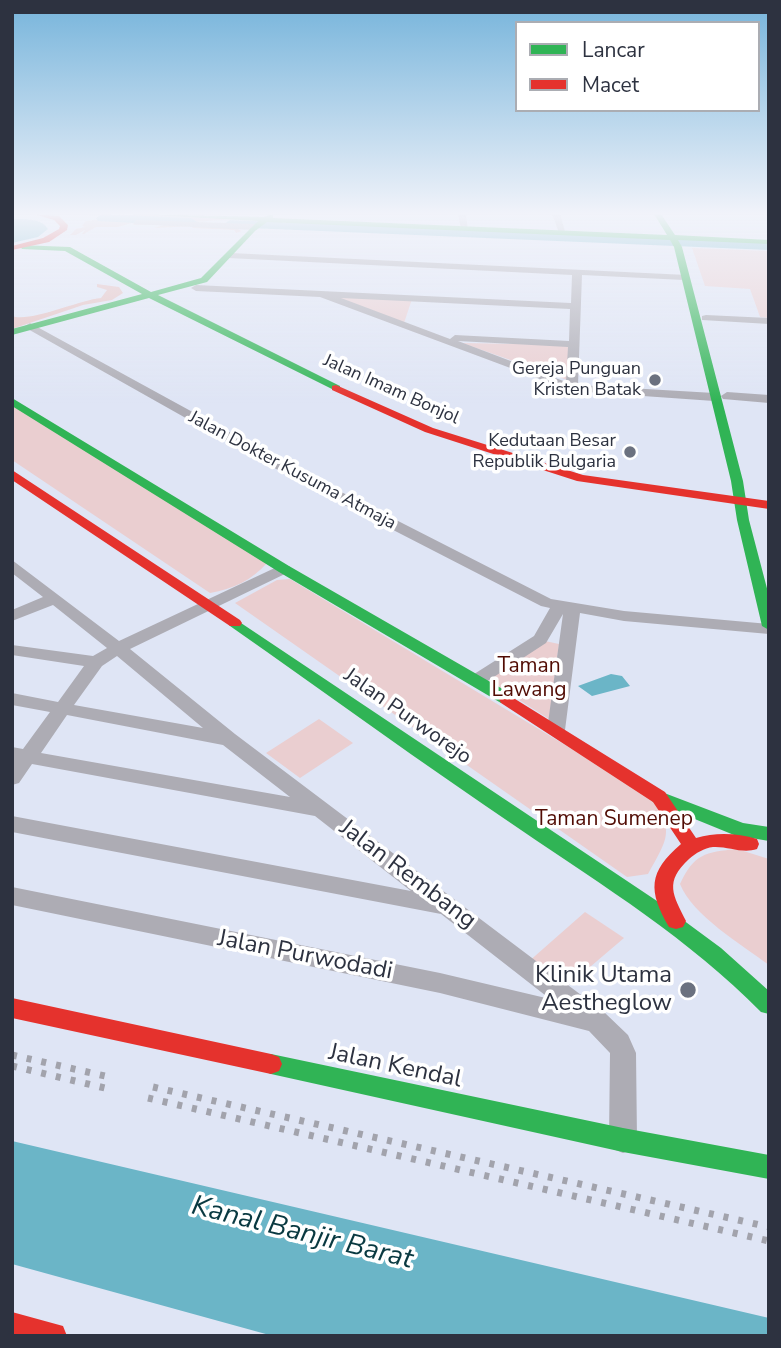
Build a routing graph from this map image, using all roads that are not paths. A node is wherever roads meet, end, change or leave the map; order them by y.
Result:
1 (123, 277) edge
2 (127, 277) edge
3 (210, 277) edge
4 (577, 277) edge
5 (684, 277) edge
6 (693, 277) edge
7 (204, 281) junction
8 (319, 293) junction
9 (158, 294) junction
10 (404, 297) junction
11 (577, 306) junction
12 (706, 317) junction
13 (769, 321) edge
14 (397, 323) junction
15 (30, 326) junction
16 (12, 331) edge
17 (438, 338) junction
18 (574, 344) junction
19 (572, 388) junction
20 (721, 397) junction
21 (769, 398) edge
22 (12, 401) edge
23 (12, 474) edge
24 (754, 498) edge
25 (12, 565) edge
26 (769, 565) edge
27 (284, 569) junction
28 (55, 598) junction
29 (208, 605) junction
30 (566, 608) junction
31 (12, 616) edge
32 (769, 628) edge
33 (540, 639) junction
34 (566, 642) junction
35 (118, 648) junction
36 (12, 650) edge
37 (96, 662) junction
38 (477, 680) junction
39 (12, 699) edge
40 (64, 707) junction
41 (556, 730) junction
42 (228, 739) junction
43 (20, 756) edge
44 (12, 778) edge
45 (659, 797) junction
46 (323, 811) junction
47 (12, 824) edge
48 (769, 834) edge
49 (692, 846) junction
50 (769, 849) edge
51 (12, 896) edge
52 (662, 896) junction
53 (646, 903) junction
54 (450, 907) junction
55 (681, 929) junction
56 (769, 1005) edge
57 (12, 1008) edge
58 (596, 1021) junction
59 (623, 1140) junction
60 (769, 1167) edge
61 (12, 1326) edge
62 (53, 1336) edge

1 - 9 main road, Jalan Imam Bonjol
2 - 9 main road, Jalan Imam Bonjol
3 - 7 main road
4 - 11 street
5 - 20 main road
6 - 12 main road
7 - 8 street
7 - 9 main road
7 - 9 main road
8 - 10 street
8 - 14 street
9 - 15 main road
9 - 24 main road, Jalan Imam Bonjol
9 - 24 main road, Jalan Imam Bonjol
10 - 11 street
10 - 14 street
11 - 18 street
12 - 13 street
12 - 20 main road
14 - 17 street
15 - 16 main road
15 - 30 street, Jalan Dokter Kusuma Atmaja
17 - 18 street
17 - 19 street
18 - 19 street
19 - 20 street
20 - 21 street
20 - 24 main road
22 - 27 main road
23 - 29 main road, Jalan Purworejo
24 - 26 main road
24 - 32 main road
25 - 28 street, Jalan Rembang
27 - 29 street
27 - 38 main road
28 - 31 street
28 - 35 street, Jalan Rembang
29 - 35 street
29 - 53 main road, Jalan Purworejo
30 - 32 street, Jalan Dokter Kusuma Atmaja
30 - 33 street
30 - 34 street
33 - 34 street
33 - 38 street
34 - 41 street
35 - 37 street
35 - 42 street, Jalan Rembang
36 - 37 street
37 - 40 street
38 - 41 main road
39 - 40 street
40 - 42 street
40 - 43 street
41 - 45 main road
42 - 46 street, Jalan Rembang
43 - 44 street
43 - 46 street
45 - 48 main road
45 - 49 main road
46 - 54 street, Jalan Rembang
47 - 54 street
49 - 50 main road
49 - 52 main road
51 - 58 street, Jalan Purwodadi
52 - 53 main road
52 - 55 main road
53 - 55 main road, Jalan Purworejo
54 - 58 street, Jalan Rembang
55 - 56 main road, Jalan Purworejo
57 - 59 main road, Jalan Kendal
58 - 59 street, Jalan Rembang
59 - 60 main road, Jalan Kendal
61 - 62 main road

